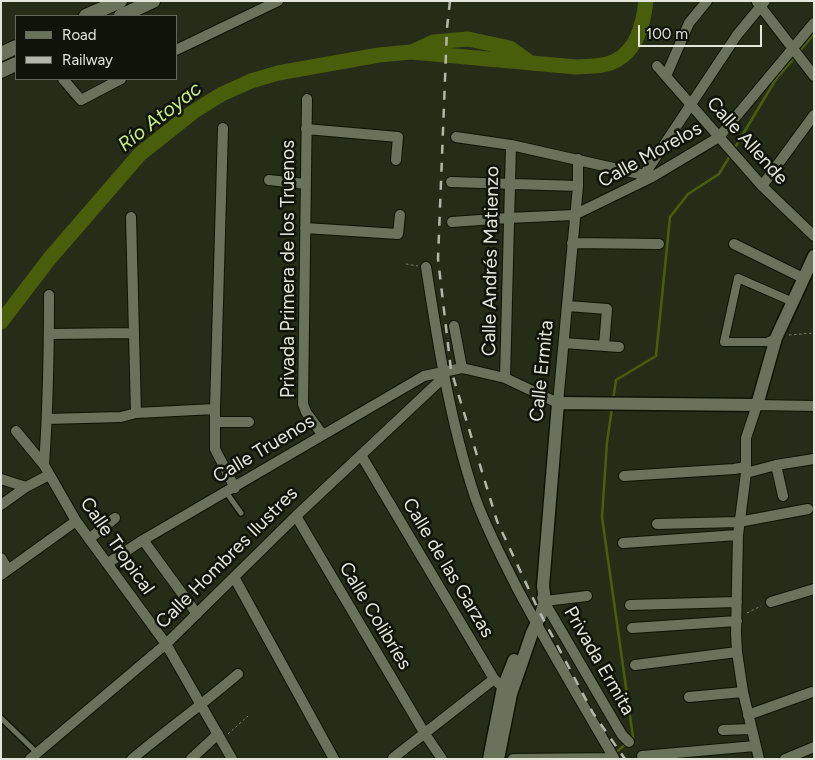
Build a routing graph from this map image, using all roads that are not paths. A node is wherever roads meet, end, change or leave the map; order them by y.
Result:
1 (120, 1) edge
2 (153, 1) edge
3 (278, 1) edge
4 (707, 1) edge
5 (761, 3) edge
6 (266, 4) edge
7 (88, 15) edge
8 (122, 15) edge
9 (814, 23) edge
10 (15, 47) edge
11 (178, 49) edge
12 (793, 50) junction
13 (1, 54) edge
14 (15, 64) edge
15 (657, 66) dead end
16 (1, 71) edge
17 (666, 76) junction
18 (814, 76) edge
19 (64, 80) edge
20 (119, 80) edge
21 (307, 99) dead end
22 (691, 104) junction
23 (814, 115) edge
24 (223, 128) dead end
25 (306, 129) junction
26 (456, 136) dead end
27 (719, 137) junction
28 (511, 145) junction
29 (578, 159) junction
30 (396, 160) dead end
31 (648, 176) junction
32 (269, 180) dead end
33 (451, 182) dead end
34 (306, 184) junction
35 (510, 184) junction
36 (578, 186) junction
37 (762, 186) junction
38 (400, 215) dead end
39 (574, 215) junction
40 (130, 217) dead end
41 (508, 218) junction
42 (452, 222) dead end
43 (305, 228) junction
44 (814, 236) edge
45 (572, 243) junction
46 (659, 244) dead end
47 (734, 244) dead end
48 (814, 256) edge
49 (426, 267) road end
50 (803, 278) junction
51 (49, 295) dead end
52 (793, 302) junction
53 (568, 306) junction
54 (454, 326) dead end
55 (133, 333) junction
56 (50, 334) junction
57 (781, 337) junction
58 (564, 344) junction
59 (604, 346) junction
60 (619, 347) dead end
61 (462, 368) junction
62 (443, 374) junction
63 (505, 378) junction
64 (558, 403) junction
65 (757, 405) junction
66 (814, 406) edge
67 (215, 409) junction
68 (136, 413) junction
69 (47, 419) junction
70 (215, 422) junction
71 (249, 422) dead end
72 (16, 431) dead end
73 (322, 434) junction
74 (361, 455) junction
75 (814, 459) edge
76 (776, 465) junction
77 (44, 466) junction
78 (746, 470) junction
79 (49, 475) junction
80 (624, 476) dead end
81 (1, 479) edge
82 (26, 487) junction
83 (230, 490) junction
84 (783, 496) dead end
85 (1, 505) edge
86 (808, 509) dead end
87 (241, 514) dead end
88 (296, 516) junction
89 (115, 518) dead end
90 (76, 521) junction
91 (739, 522) junction
92 (657, 524) dead end
93 (738, 535) junction
94 (89, 539) junction
95 (143, 540) junction
96 (623, 543) dead end
97 (1, 558) edge
98 (108, 563) junction
99 (5, 573) edge
100 (234, 577) junction
101 (814, 589) edge
102 (542, 594) junction
103 (587, 596) dead end
104 (737, 602) junction
105 (771, 602) road end
106 (630, 606) dead end
107 (196, 614) junction
108 (737, 619) junction
109 (534, 622) junction
110 (632, 628) dead end
111 (166, 644) junction
112 (737, 652) junction
113 (635, 665) dead end
114 (238, 674) dead end
115 (503, 687) junction
116 (743, 692) junction
117 (812, 692) dead end
118 (689, 697) dead end
119 (202, 705) junction
120 (748, 714) junction
121 (1, 718) edge
122 (751, 729) junction
123 (723, 730) dead end
124 (425, 734) junction
125 (220, 737) junction
126 (629, 742) dead end
127 (755, 746) junction
128 (814, 747) edge
129 (803, 755) edge
130 (34, 756) edge
131 (642, 756) dead end
132 (230, 758) edge
133 (393, 758) edge
134 (614, 758) edge
135 (132, 759) edge
136 (190, 759) edge
137 (334, 759) edge
138 (442, 759) edge
139 (489, 759) edge
140 (498, 759) edge
141 (513, 759) edge
142 (759, 759) edge
143 (785, 759) edge

1 - 7 main road
2 - 8 main road
3 - 6 street
4 - 17 street
5 - 12 street
5 - 22 street
6 - 11 street
9 - 12 street, Calle Morelos
10 - 13 main road
12 - 18 street
12 - 27 street, Calle Morelos
14 - 16 main road
15 - 17 street, Calle Allende
17 - 22 street, Calle Allende
19 - 20 street
21 - 25 street, Privada Primera de los Truenos
22 - 27 street, Calle Allende
22 - 31 street
23 - 37 street
24 - 67 street
25 - 30 street
25 - 34 street, Privada Primera de los Truenos
26 - 28 street
27 - 31 street, Calle Morelos
27 - 37 street, Calle Allende
28 - 29 street
28 - 35 street, Calle Andrés Matienzo
29 - 31 street
29 - 36 street, Calle Ermita
31 - 39 street, Calle Morelos
32 - 34 street
33 - 35 street
34 - 43 street, Privada Primera de los Truenos
35 - 36 street
35 - 41 street, Calle Andrés Matienzo
36 - 39 street, Calle Ermita
37 - 44 street, Calle Allende
38 - 43 street
39 - 41 street, Calle Morelos
39 - 45 street, Calle Ermita
40 - 55 street
41 - 42 street, Calle Morelos
41 - 63 street, Calle Andrés Matienzo
43 - 73 street, Privada Primera de los Truenos
45 - 46 street
45 - 53 street, Calle Ermita
47 - 50 street
48 - 50 street
49 - 62 street
50 - 52 street
51 - 56 street
52 - 57 street
52 - 57 street
53 - 58 street, Calle Ermita
53 - 59 street
54 - 61 street
55 - 56 street
55 - 68 street
56 - 69 street
57 - 65 street
58 - 59 street
58 - 64 street, Calle Ermita
59 - 60 street
61 - 62 street
61 - 63 street
62 - 73 street, Calle Truenos
62 - 74 street, Calle Hombres Ilustres
62 - 109 street
63 - 64 street
64 - 65 street
64 - 102 street, Calle Ermita
65 - 66 street
65 - 78 street
67 - 68 street
67 - 70 street
68 - 69 street
69 - 77 street
70 - 71 street
70 - 83 street
72 - 77 street, Calle Tropical
73 - 83 street, Calle Truenos
74 - 88 street, Calle Hombres Ilustres
74 - 115 street, Calle de las Garzas
75 - 76 street
76 - 78 street
76 - 84 street
77 - 79 street, Calle Tropical
78 - 80 street
78 - 91 street
79 - 82 street
79 - 90 street, Calle Tropical
81 - 82 street
82 - 85 street
83 - 87 lane
83 - 95 street, Calle Truenos
86 - 91 street
88 - 100 street, Calle Hombres Ilustres
88 - 124 street, Calle Colibríes
89 - 94 street
90 - 94 street, Calle Tropical
90 - 99 street
91 - 92 street
91 - 93 street
93 - 96 street
93 - 104 street
94 - 98 street, Calle Tropical
95 - 98 street, Calle Truenos
95 - 107 street
97 - 99 street
98 - 111 street, Calle Tropical
100 - 107 street, Calle Hombres Ilustres
100 - 137 street
101 - 105 street
102 - 103 street
102 - 109 street, Calle Ermita
102 - 126 street, Privada Ermita
104 - 106 street
104 - 108 street
107 - 111 street, Calle Hombres Ilustres
108 - 110 street
108 - 112 street
109 - 115 street, Calle Ermita
109 - 134 street
111 - 119 street, Calle Tropical
111 - 130 street, Calle Hombres Ilustres
112 - 113 street
112 - 116 street
114 - 119 street
115 - 124 street
115 - 139 street
115 - 140 street
116 - 118 street
116 - 120 street
117 - 120 street
119 - 125 street, Calle Tropical
119 - 135 street
120 - 122 street
121 - 130 lane
122 - 123 street
122 - 127 street
124 - 133 street
124 - 138 street, Calle Colibríes
125 - 132 street, Calle Tropical
125 - 136 street
127 - 131 street
127 - 142 street
128 - 129 street
129 - 143 street
134 - 141 street

